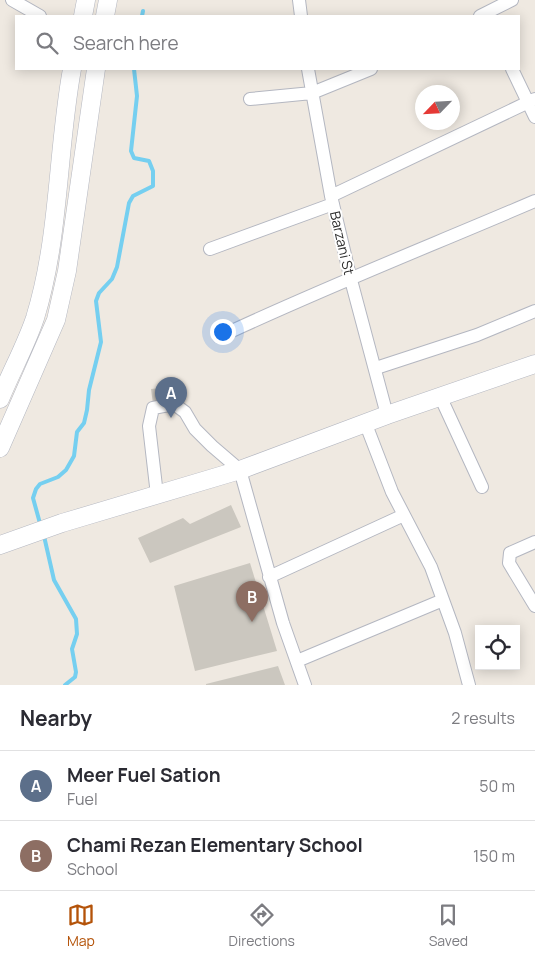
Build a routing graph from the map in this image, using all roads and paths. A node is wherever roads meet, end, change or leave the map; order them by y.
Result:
1 (12, 0) edge
2 (86, 0) edge
3 (108, 0) edge
4 (299, 0) edge
5 (512, 0) edge
6 (38, 15) edge
7 (83, 15) edge
8 (105, 15) edge
9 (301, 15) edge
10 (485, 15) edge
11 (72, 70) edge
12 (96, 70) edge
13 (308, 70) edge
14 (369, 70) edge
15 (513, 70) edge
16 (312, 94) junction
17 (250, 99) dead end
18 (532, 101) edge
19 (535, 117) edge
20 (332, 200) junction
21 (535, 201) edge
22 (210, 249) dead end
23 (350, 280) junction
24 (535, 311) edge
25 (220, 337) dead end
26 (535, 364) edge
27 (376, 368) junction
28 (440, 396) junction
29 (0, 399) edge
30 (387, 414) junction
31 (365, 422) junction
32 (0, 448) edge
33 (240, 470) junction
34 (482, 487) dead end
35 (157, 495) junction
36 (404, 515) junction
37 (535, 542) edge
38 (0, 544) edge
39 (269, 577) junction
40 (443, 600) junction
41 (535, 606) edge
42 (297, 661) junction
43 (305, 685) edge
44 (469, 685) edge

1 - 6 street
2 - 7 street
3 - 8 street
4 - 9 street
5 - 10 street
11 - 29 street
12 - 32 street
13 - 16 street, Barzani St
14 - 16 street
15 - 18 street
16 - 17 street
16 - 20 street, Barzani St
18 - 19 street
18 - 20 street
20 - 22 street
20 - 23 street, Barzani St
21 - 23 street
23 - 25 street
23 - 27 street, Barzani St
24 - 27 street
26 - 28 street
27 - 30 street, Barzani St
28 - 30 street
28 - 34 street
30 - 31 street
31 - 33 street
31 - 36 street
33 - 35 street
33 - 35 street
33 - 39 street
35 - 38 street
36 - 39 street
36 - 40 street
37 - 41 street
39 - 42 street
40 - 42 street
40 - 44 street
42 - 43 street

